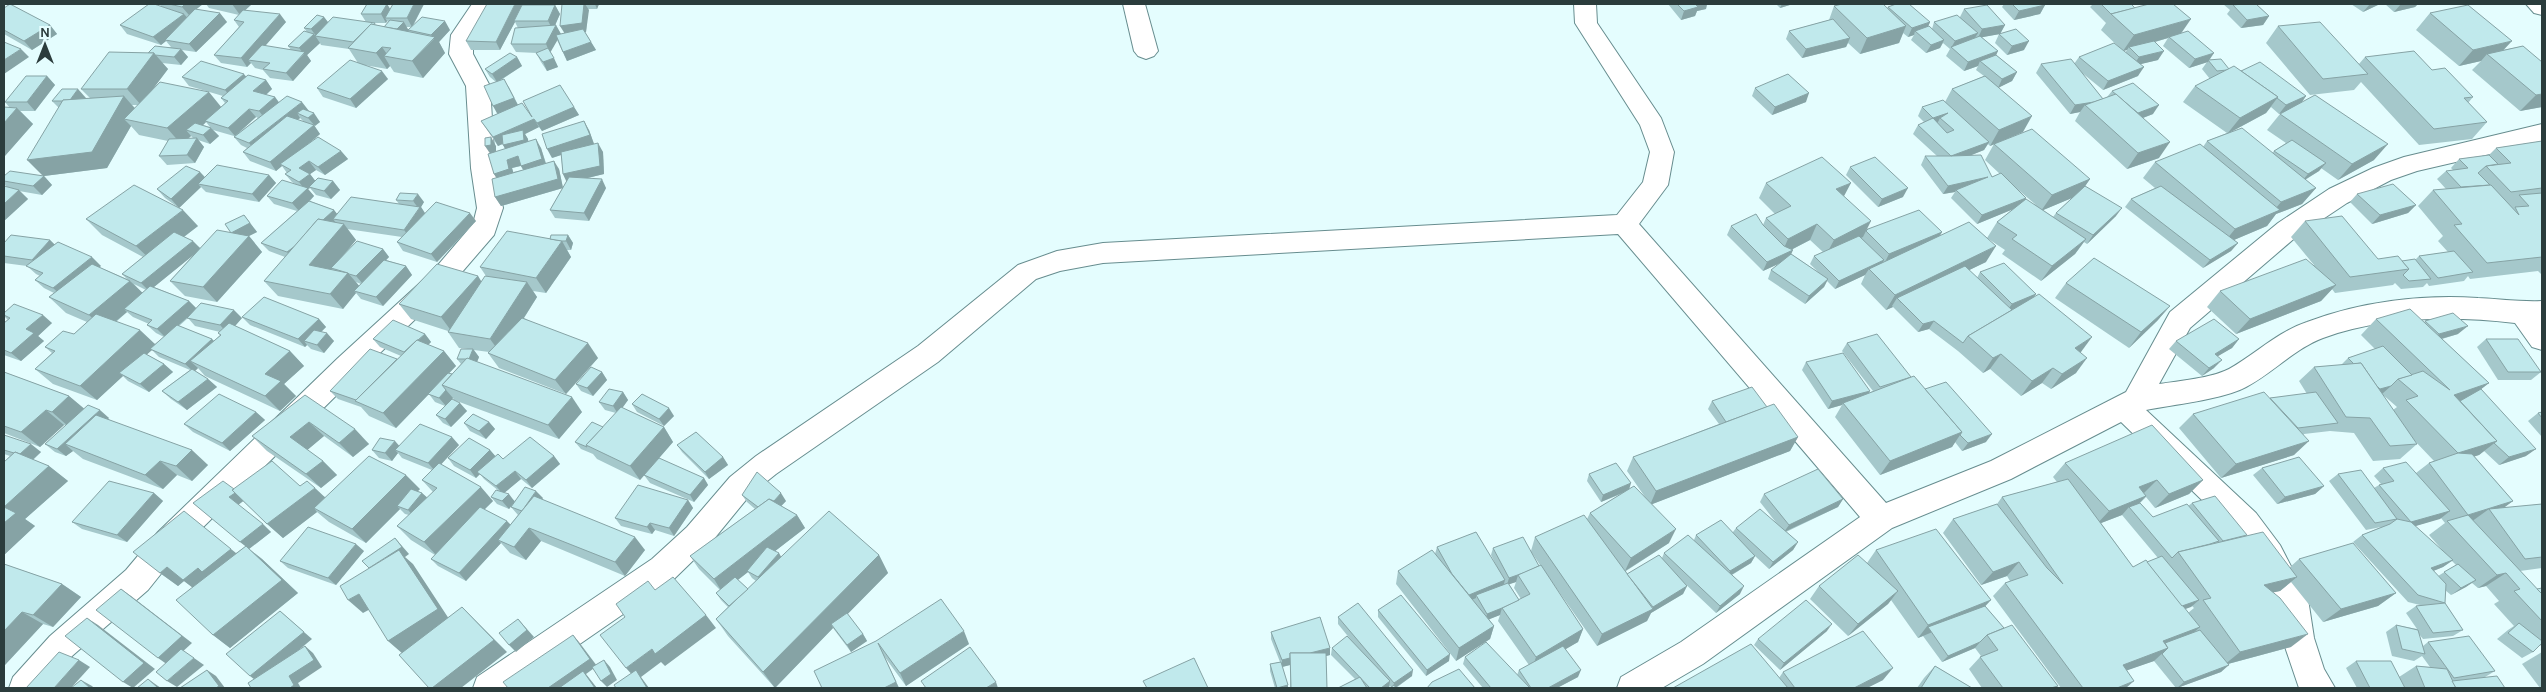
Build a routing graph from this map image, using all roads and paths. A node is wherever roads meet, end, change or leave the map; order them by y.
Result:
1 (483, 4) edge
2 (1134, 4) edge
3 (1585, 4) edge
4 (2537, 4) edge
5 (2542, 8) edge
6 (1146, 51) dead end
7 (2542, 133) edge
8 (1624, 224) junction
9 (2533, 313) edge
10 (2542, 339) edge
11 (2129, 403) junction
12 (1881, 519) junction
13 (24, 688) edge
14 (489, 688) edge
15 (1634, 688) edge
16 (2319, 688) edge

1 - 13 street
2 - 6 street
3 - 8 street
4 - 5 street
7 - 11 street
8 - 12 street
8 - 14 street
9 - 10 street
9 - 11 street
11 - 12 street
11 - 16 street
12 - 15 street

